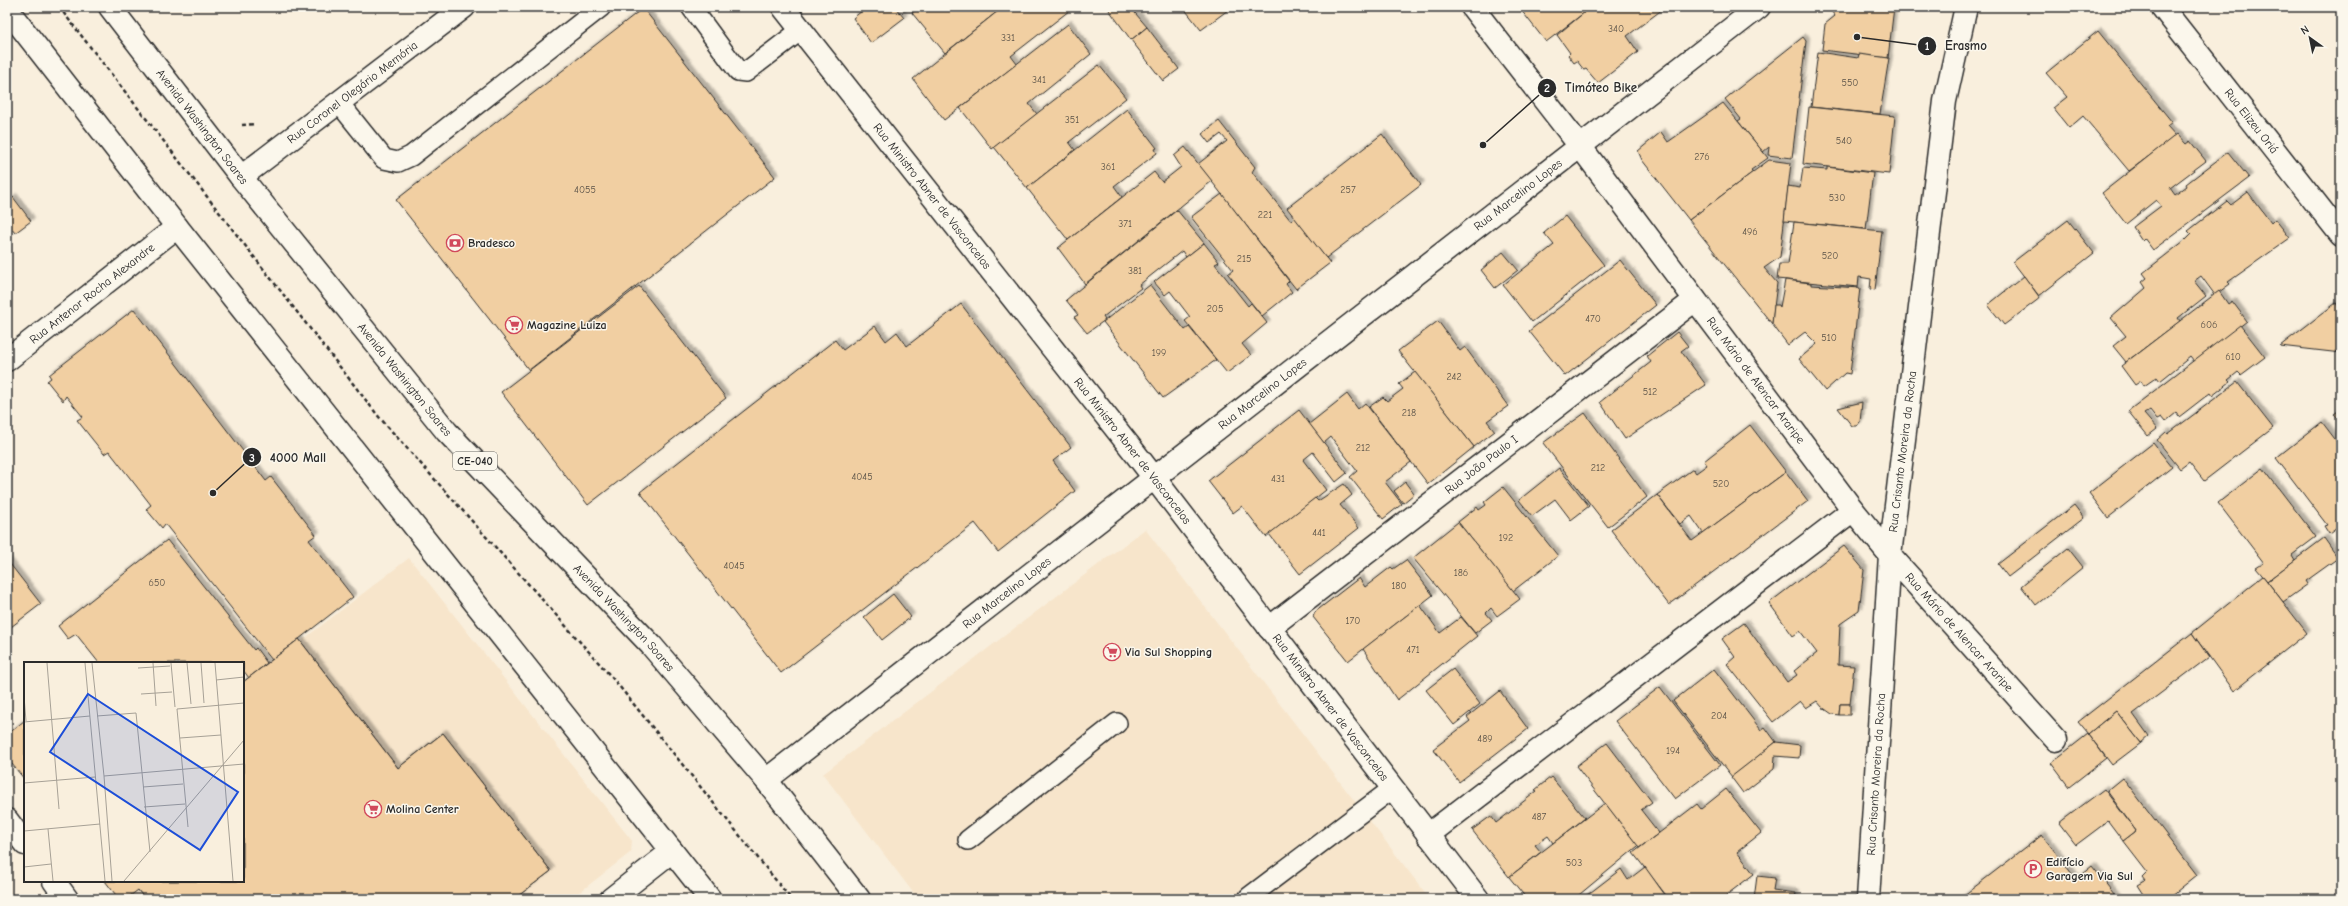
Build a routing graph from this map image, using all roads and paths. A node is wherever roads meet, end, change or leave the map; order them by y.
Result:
1 (59, 7) edge
2 (110, 7) edge
3 (464, 7) edge
4 (601, 7) edge
5 (691, 7) edge
6 (783, 7) edge
7 (1472, 7) edge
8 (1759, 7) edge
9 (1966, 7) edge
10 (2162, 7) edge
11 (7, 8) edge
12 (801, 30) junction
13 (339, 103) junction
14 (259, 121) dead end
15 (240, 125) dead end
16 (1580, 146) junction
17 (241, 177) junction
18 (177, 227) junction
19 (2341, 235) edge
20 (1694, 300) junction
21 (7, 360) edge
22 (1155, 479) junction
23 (1853, 510) junction
24 (1890, 555) junction
25 (1269, 628) junction
26 (1117, 723) dead end
27 (2056, 740) dead end
28 (766, 780) junction
29 (1392, 789) junction
30 (7, 820) edge
31 (1428, 836) junction
32 (968, 840) dead end
33 (24, 843) edge
34 (672, 851) junction
35 (55, 882) edge
36 (1249, 897) dead end
37 (67, 899) edge
38 (611, 899) edge
39 (710, 899) edge
40 (791, 899) edge
41 (859, 899) edge
42 (1478, 899) edge
43 (1868, 899) edge

1 - 40 path
2 - 17 main road, Avenida Washington Soares / CE-040
3 - 13 main road, Rua Coronel Olegário Memória
4 - 13 lane
5 - 12 lane
6 - 12 main road, Rua Ministro Abner de Vasconcelos
7 - 16 main road, Rua Mário de Alencar Araripe
8 - 16 main road, Rua Marcelino Lopes
9 - 24 main road, Rua Crisanto Moreira da Rocha
10 - 19 main road, Rua Elizeu Oriá
11 - 18 main road
12 - 22 main road, Rua Ministro Abner de Vasconcelos
13 - 17 main road, Rua Coronel Olegário Memória
14 - 15 path
16 - 20 main road, Rua Mário de Alencar Araripe
16 - 22 main road, Rua Marcelino Lopes
17 - 28 main road, Avenida Washington Soares / CE-040
18 - 21 main road, Rua Antenor Rocha Alexandre
18 - 34 main road
20 - 23 main road, Rua Mário de Alencar Araripe
20 - 25 main road, Rua João Paulo I
22 - 25 main road, Rua Ministro Abner de Vasconcelos
22 - 28 main road, Rua Marcelino Lopes
23 - 24 main road, Rua Mário de Alencar Araripe
23 - 31 main road
24 - 27 main road, Rua Mário de Alencar Araripe
24 - 43 main road, Rua Crisanto Moreira da Rocha
25 - 29 main road, Rua Ministro Abner de Vasconcelos
26 - 32 lane
28 - 41 main road, Avenida Washington Soares / CE-040
29 - 31 main road, Rua Ministro Abner de Vasconcelos
29 - 36 lane
30 - 33 main road
31 - 42 main road, Rua Ministro Abner de Vasconcelos
34 - 38 main road
34 - 39 main road
35 - 37 main road

